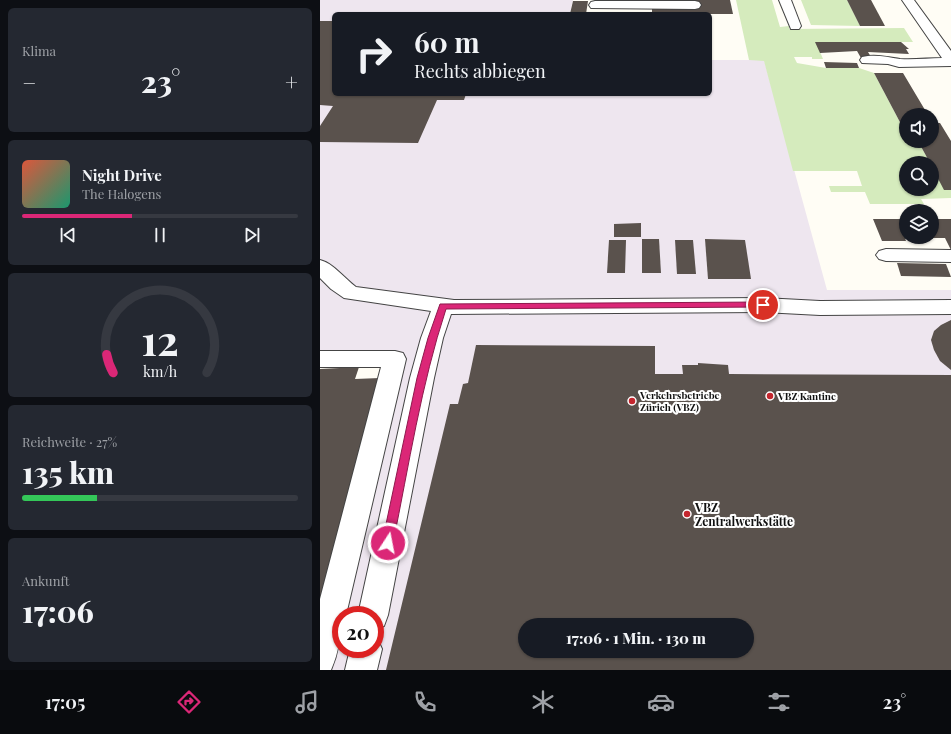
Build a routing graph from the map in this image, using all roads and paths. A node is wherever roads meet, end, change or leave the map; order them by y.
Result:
1 (785, 0) edge
2 (908, 0) edge
3 (695, 5) dead end
4 (595, 6) edge
5 (795, 26) dead end
6 (867, 60) dead end
7 (951, 62) edge
8 (886, 255) dead end
9 (951, 256) edge
10 (320, 266) edge
11 (443, 306) junction
12 (951, 307) edge
13 (320, 358) edge
14 (375, 606) edge
15 (364, 658) edge
16 (320, 659) edge
17 (361, 670) edge

1 - 5 street
2 - 7 street
3 - 4 street
6 - 7 street
8 - 9 street
10 - 11 street
11 - 12 street
11 - 14 street
13 - 16 street
15 - 17 street

